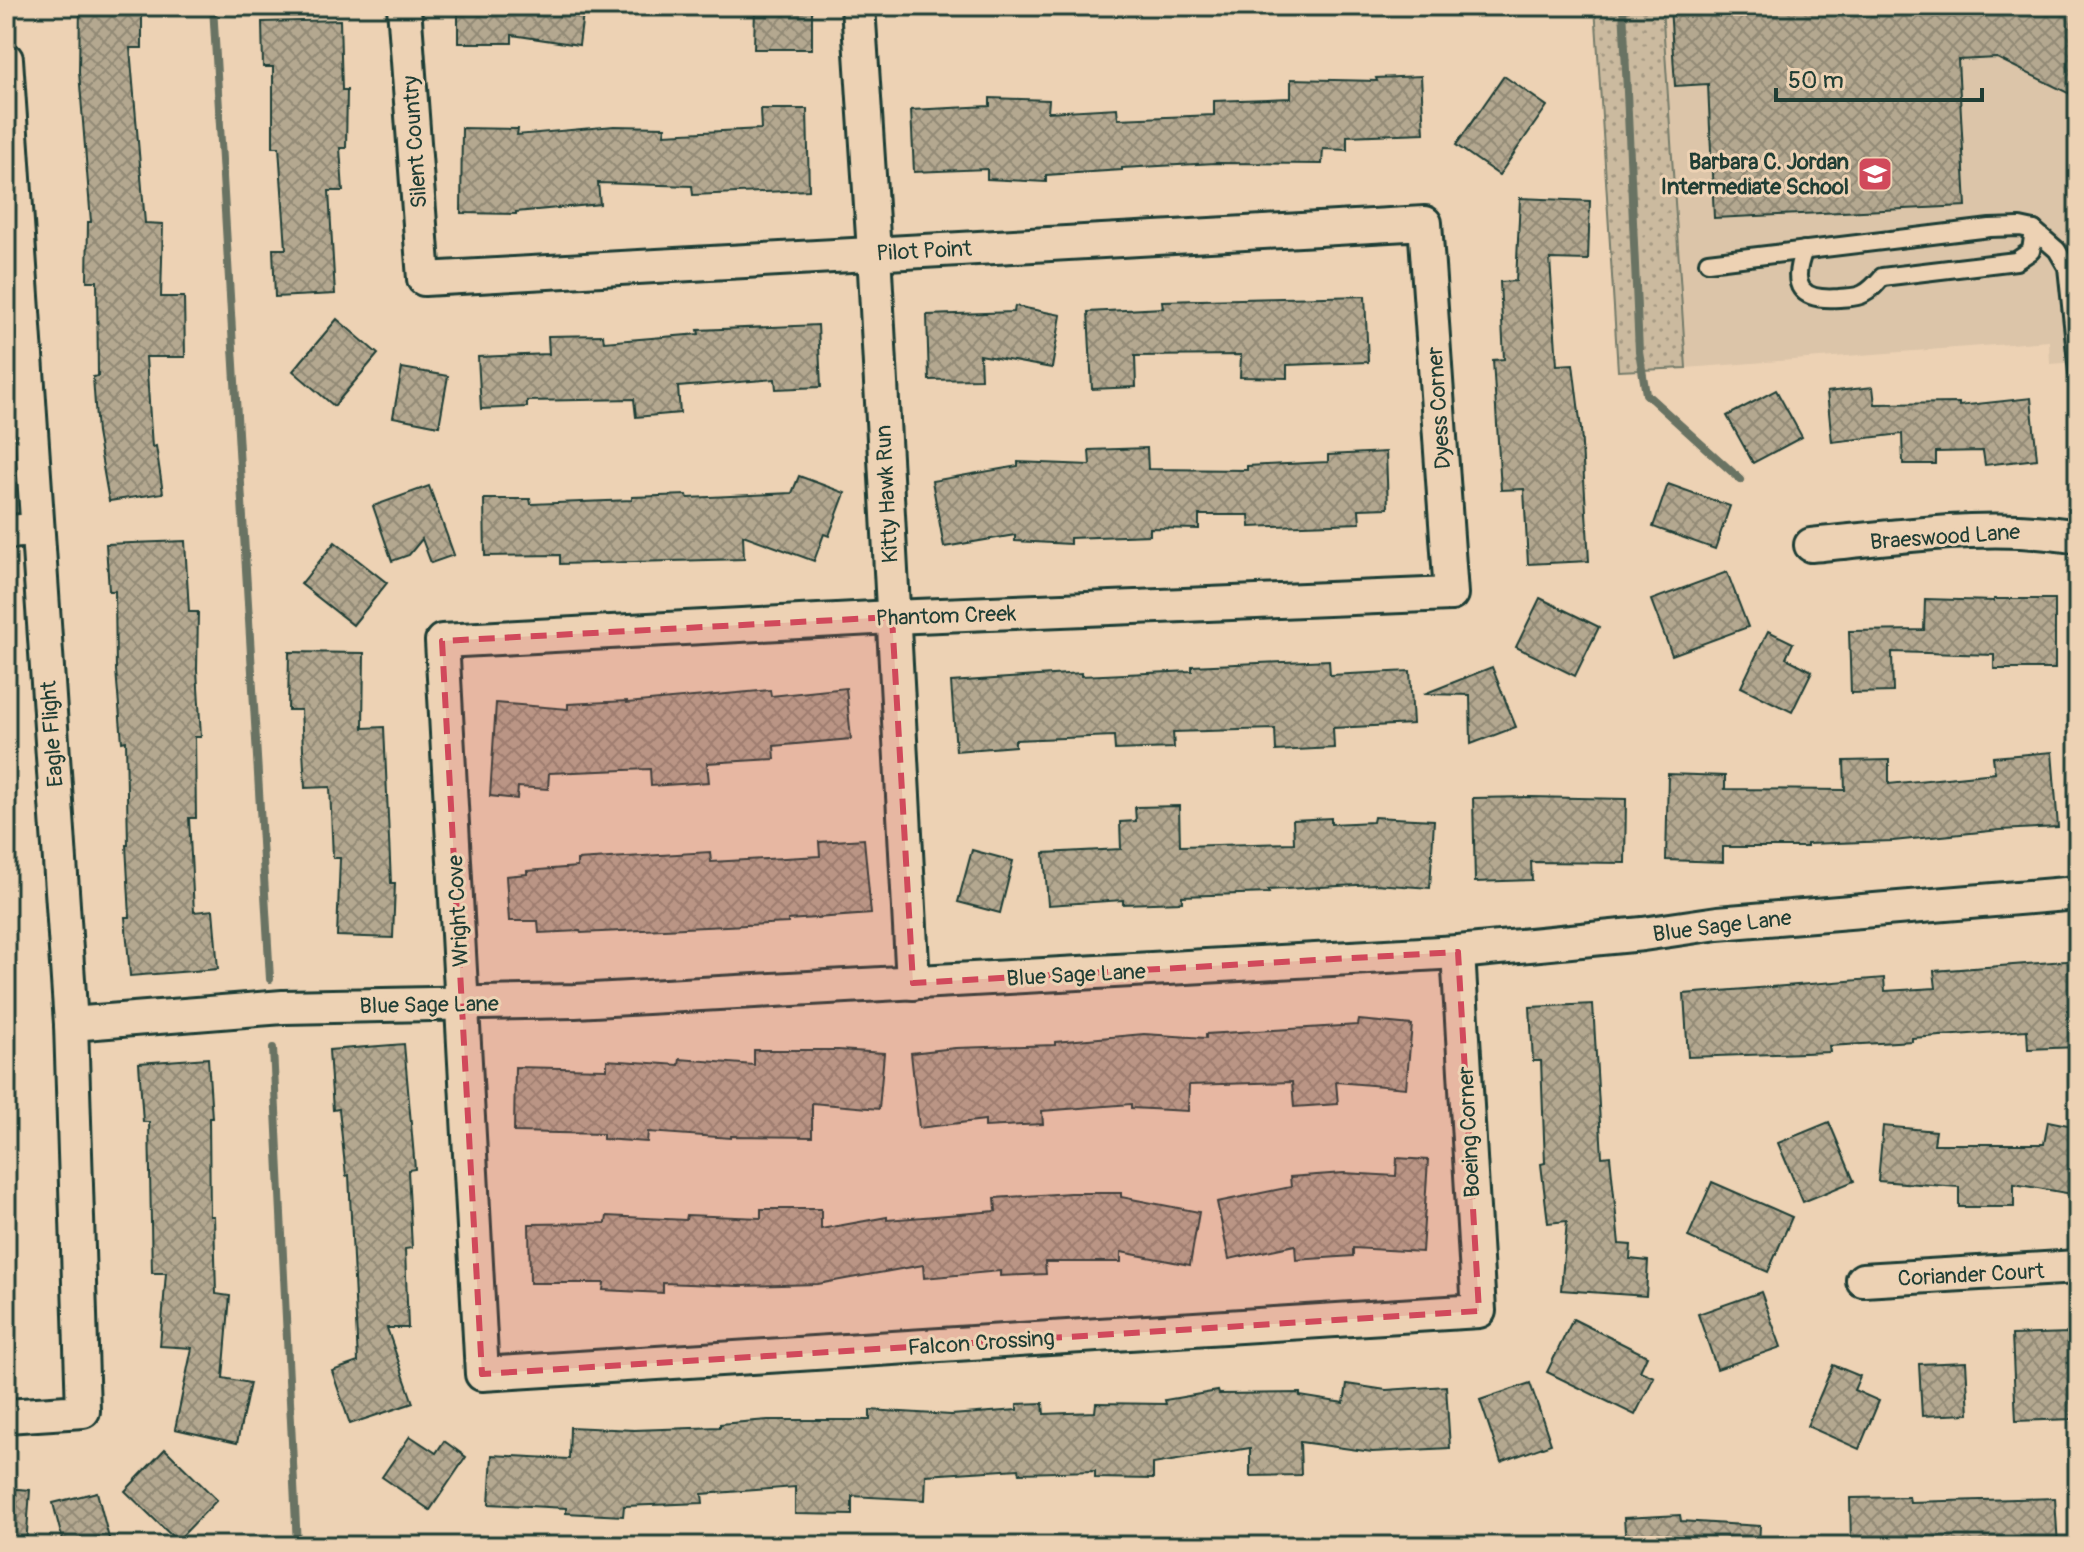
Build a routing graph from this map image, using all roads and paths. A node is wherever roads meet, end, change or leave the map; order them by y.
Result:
1 (404, 6) edge
2 (858, 6) edge
3 (6, 59) edge
4 (1425, 223) joint
5 (2034, 230) junction
6 (1804, 250) junction
7 (874, 252) junction
8 (1708, 262) dead end
9 (424, 279) joint
10 (2078, 372) edge
11 (22, 531) edge
12 (2078, 537) edge
13 (1811, 545) dead end
14 (1451, 594) joint
15 (892, 617) junction
16 (442, 641) joint
17 (2078, 893) edge
18 (1458, 952) junction
19 (913, 983) junction
20 (462, 1002) junction
21 (71, 1024) junction
22 (2078, 1267) edge
23 (1863, 1280) dead end
24 (1479, 1311) joint
25 (482, 1374) joint
26 (6, 1416) edge

1 - 9 street, Silent Country
2 - 7 street, Kitty Hawk Run
3 - 11 street, Eagle Flight
4 - 7 street, Pilot Point
4 - 14 street, Dyess Corner
5 - 6 lane
5 - 6 lane
5 - 10 lane
6 - 8 lane
7 - 9 street, Pilot Point
7 - 15 street, Kitty Hawk Run
11 - 21 street, Eagle Flight
12 - 13 street, Braeswood Lane
14 - 15 street, Phantom Creek
15 - 16 street, Phantom Creek
15 - 19 street, Kitty Hawk Run
16 - 20 street, Wright Cove
17 - 18 street, Blue Sage Lane
18 - 19 street, Blue Sage Lane
18 - 24 street, Boeing Corner
19 - 20 street, Blue Sage Lane
20 - 21 street, Blue Sage Lane
20 - 25 street, Wright Cove
21 - 26 street, Eagle Flight
22 - 23 street, Coriander Court
24 - 25 street, Falcon Crossing

